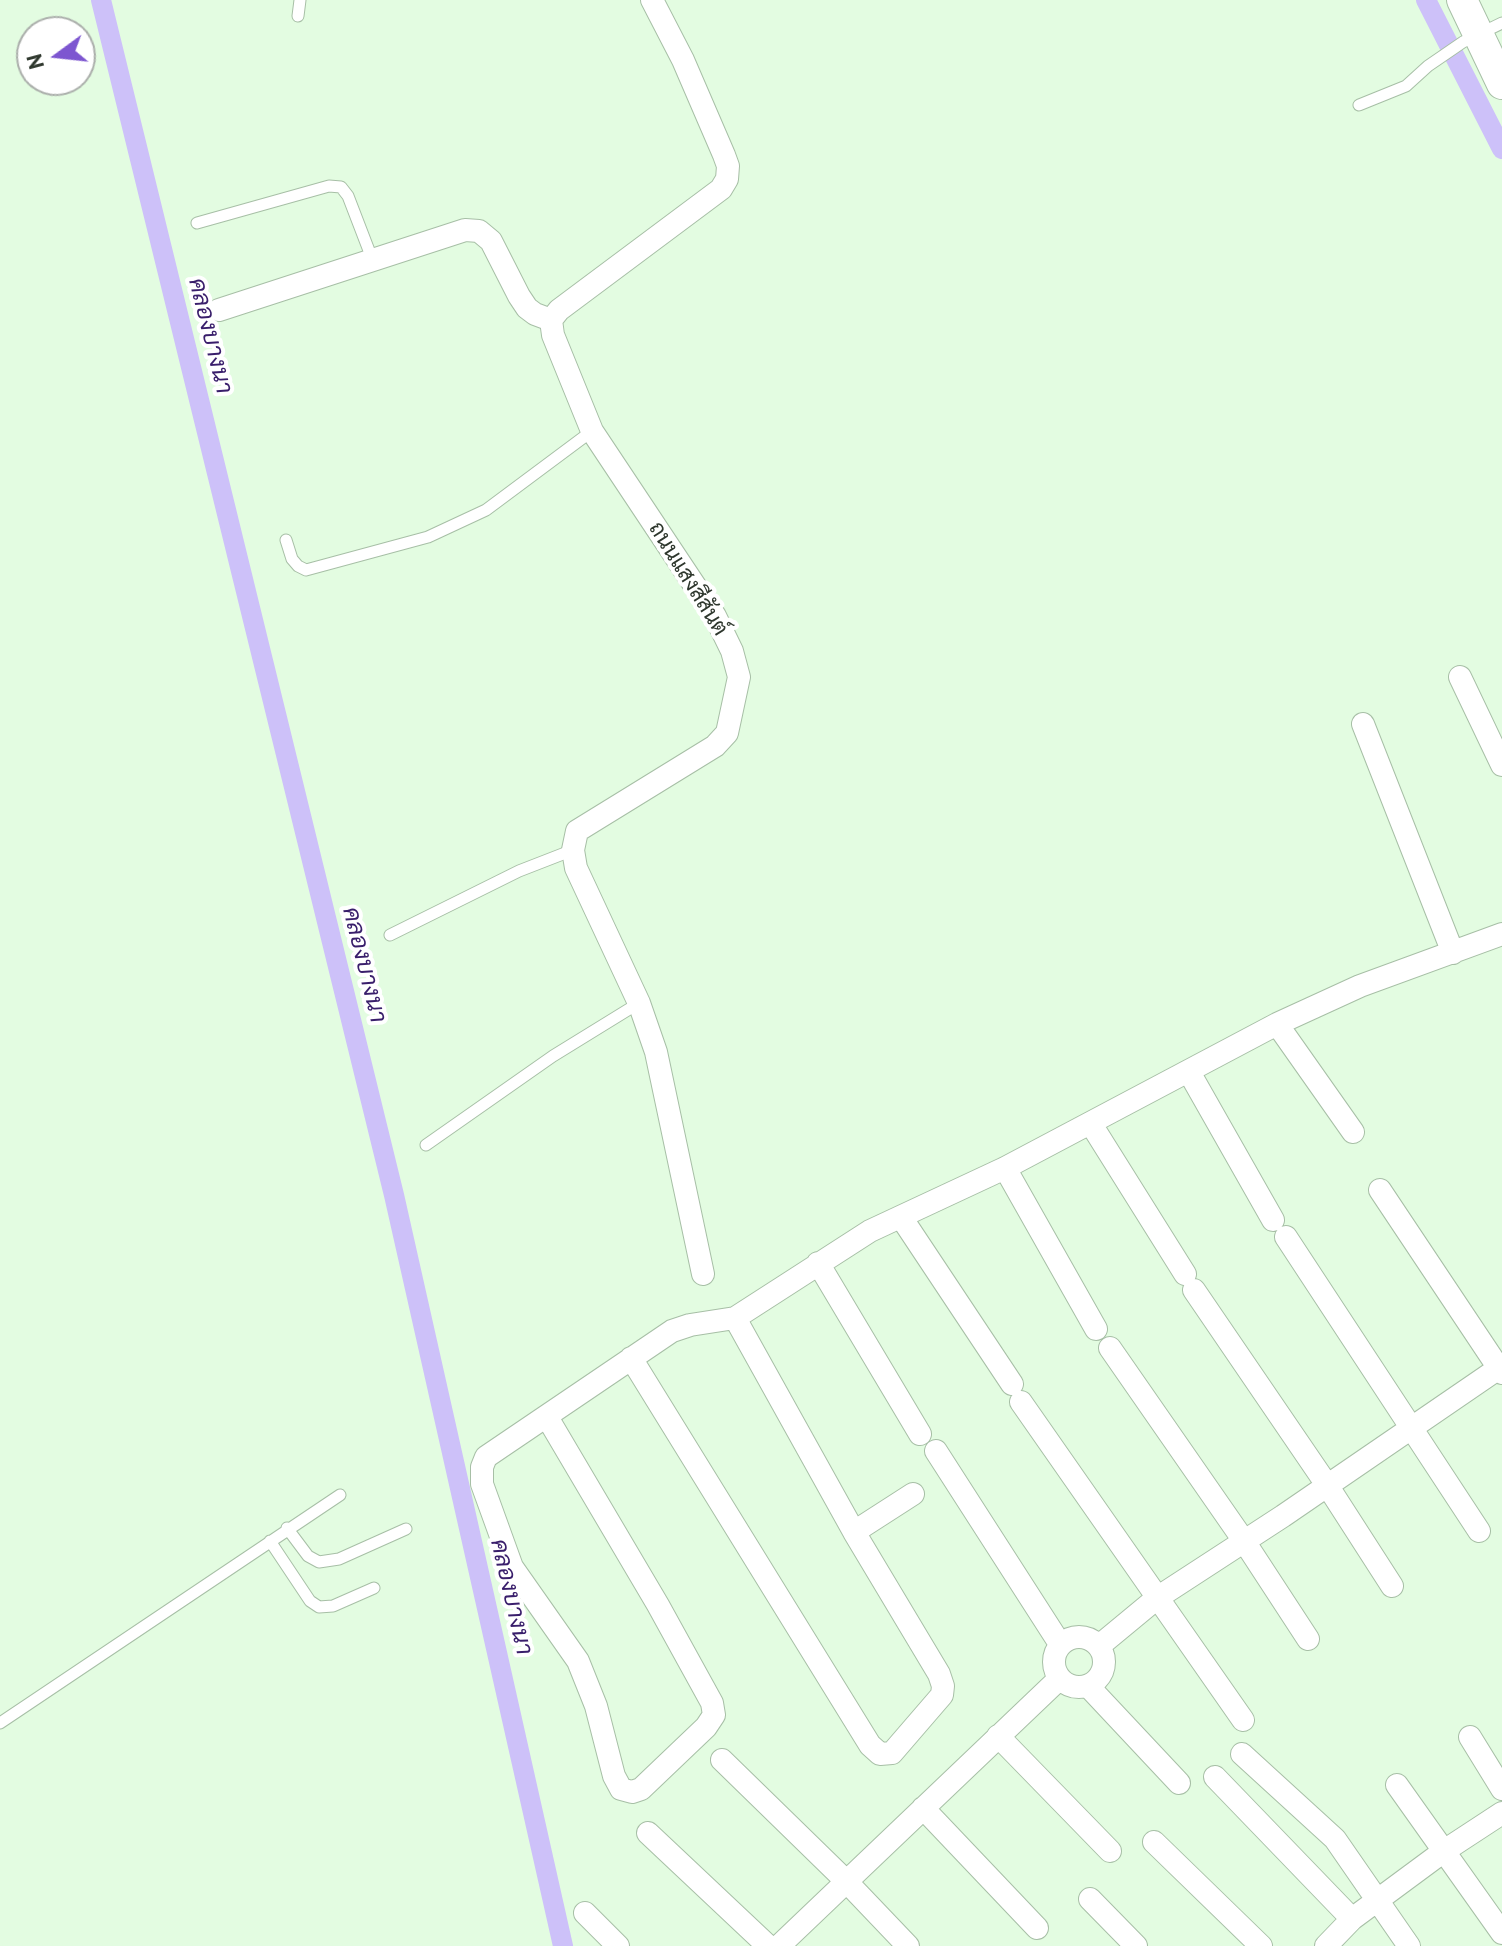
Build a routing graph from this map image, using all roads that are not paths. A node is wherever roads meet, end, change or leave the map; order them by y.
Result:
1 (300, 0) edge
2 (652, 0) edge
3 (1462, 0) edge
4 (298, 16) dead end
5 (1481, 34) edge
6 (1502, 84) edge
7 (1359, 105) dead end
8 (197, 223) dead end
9 (373, 261) junction
10 (219, 310) dead end
11 (551, 320) junction
12 (592, 431) junction
13 (286, 540) dead end
14 (1460, 677) dead end
15 (1363, 724) dead end
16 (1502, 765) edge
17 (573, 850) junction
18 (1502, 934) edge
19 (390, 935) dead end
20 (1453, 953) junction
21 (639, 1003) junction
22 (1277, 1024) junction
23 (1189, 1072) junction
24 (1091, 1124) junction
25 (1353, 1132) dead end
26 (426, 1145) dead end
27 (1005, 1168) junction
28 (1380, 1190) dead end
29 (901, 1217) junction
30 (818, 1263) junction
31 (703, 1274) dead end
32 (735, 1318) junction
33 (1096, 1329) dead end
34 (1110, 1348) dead end
35 (631, 1358) junction
36 (1501, 1369) edge
37 (547, 1417) junction
38 (1410, 1428) junction
39 (920, 1434) dead end
40 (936, 1451) dead end
41 (1327, 1485) junction
42 (913, 1494) dead end
43 (340, 1495) dead end
44 (287, 1528) junction
45 (406, 1529) dead end
46 (1479, 1531) dead end
47 (854, 1532) junction
48 (270, 1541) junction
49 (1244, 1541) junction
50 (1392, 1586) dead end
51 (374, 1588) dead end
52 (1157, 1598) junction
53 (1308, 1639) dead end
54 (1060, 1644) junction
55 (1099, 1646) junction
56 (1059, 1679) junction
57 (1088, 1686) junction
58 (1243, 1720) dead end
59 (0, 1723) edge
60 (998, 1736) junction
61 (1470, 1737) dead end
62 (1242, 1754) dead end
63 (722, 1760) dead end
64 (1215, 1777) dead end
65 (1179, 1783) dead end
66 (1397, 1785) dead end
67 (1502, 1789) edge
68 (923, 1808) junction
69 (1502, 1813) edge
70 (648, 1833) dead end
71 (1154, 1842) dead end
72 (1110, 1851) dead end
73 (1444, 1851) junction
74 (845, 1880) junction
75 (1090, 1899) dead end
76 (1379, 1900) junction
77 (585, 1913) dead end
78 (1352, 1919) junction
79 (1037, 1928) dead end
80 (1502, 1933) edge
81 (618, 1946) edge
82 (768, 1946) edge
83 (779, 1946) edge
84 (908, 1946) edge
85 (1136, 1946) edge
86 (1261, 1946) edge
87 (1326, 1946) edge
88 (1409, 1946) edge

1 - 4 lane
2 - 11 street
3 - 5 street
5 - 6 street
5 - 7 lane
8 - 9 lane
9 - 10 street
9 - 11 street
11 - 12 street, ถนนแสงสีสันต์
12 - 13 lane
12 - 17 street, ถนนแสงสีสันต์
14 - 16 street
15 - 20 street
17 - 19 lane
17 - 21 street
18 - 20 street
20 - 22 street
21 - 26 lane
21 - 31 street
22 - 23 street
22 - 25 street
23 - 24 street
23 - 38 street
24 - 27 street
24 - 41 street
27 - 29 street
27 - 33 street
28 - 36 street
29 - 30 street
29 - 52 street
30 - 32 street
30 - 39 street
32 - 35 street
32 - 47 street
34 - 49 street
35 - 37 street
35 - 47 street
36 - 38 street
37 - 37 street
38 - 41 street
38 - 46 street
40 - 54 street
41 - 49 street
41 - 50 street
42 - 47 street
43 - 44 lane
44 - 45 lane
44 - 48 lane
48 - 51 lane
48 - 59 lane
49 - 52 street
49 - 53 street
52 - 55 street
52 - 58 street
54 - 55 street
54 - 56 street
55 - 57 street
56 - 57 street
56 - 60 street
57 - 65 street
60 - 68 street
60 - 72 street
61 - 67 street
62 - 76 street
63 - 74 street
64 - 78 street
66 - 73 street
68 - 74 street
68 - 79 street
69 - 73 street
70 - 82 street
71 - 86 street
73 - 76 street
73 - 80 street
74 - 83 street
74 - 84 street
75 - 85 street
76 - 78 street
76 - 88 street
77 - 81 street
78 - 87 street

